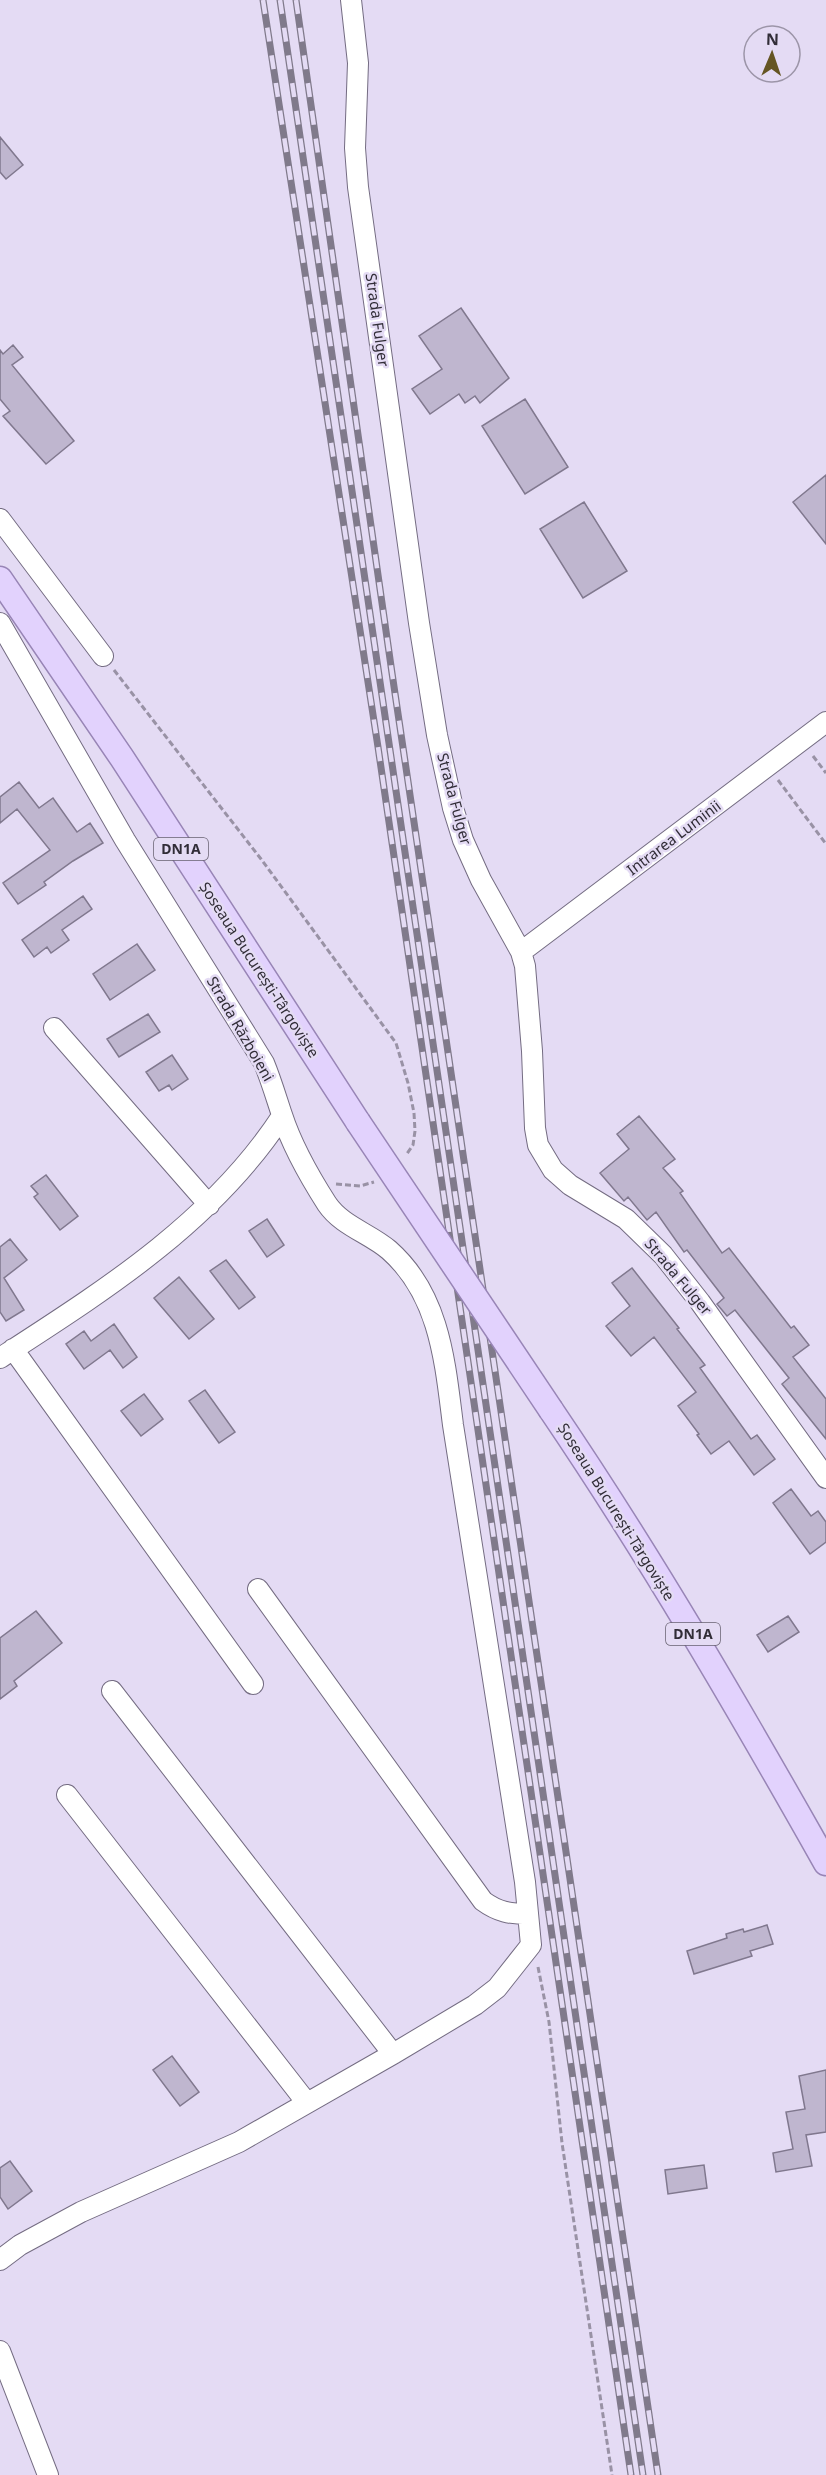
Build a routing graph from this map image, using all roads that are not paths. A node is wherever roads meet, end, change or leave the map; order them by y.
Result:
1 (351, 0) edge
2 (0, 519) edge
3 (0, 579) edge
4 (0, 623) edge
5 (103, 656) road end
6 (826, 722) edge
7 (521, 952) junction
8 (54, 1028) dead end
9 (282, 1116) junction
10 (209, 1204) junction
11 (7, 1354) edge
12 (826, 1478) edge
13 (258, 1589) dead end
14 (253, 1684) dead end
15 (112, 1691) dead end
16 (68, 1795) dead end
17 (826, 1863) edge
18 (528, 1914) junction
19 (393, 2054) junction
20 (307, 2103) junction
21 (0, 2260) edge
22 (0, 2351) edge
23 (48, 2475) edge

1 - 7 street, Strada Fulger
2 - 5 street
3 - 17 main road, Șoseaua București-Târgoviște / DN1A, bridge
4 - 9 street, Strada Războieni
6 - 7 street, Intrarea Luminii
7 - 12 street, Strada Fulger
8 - 10 street
9 - 10 street
9 - 18 street, Strada Războieni
10 - 11 street
11 - 14 street
13 - 18 street
15 - 19 street
16 - 20 street
18 - 19 street, Strada Războieni
19 - 20 street
20 - 21 street
22 - 23 street

